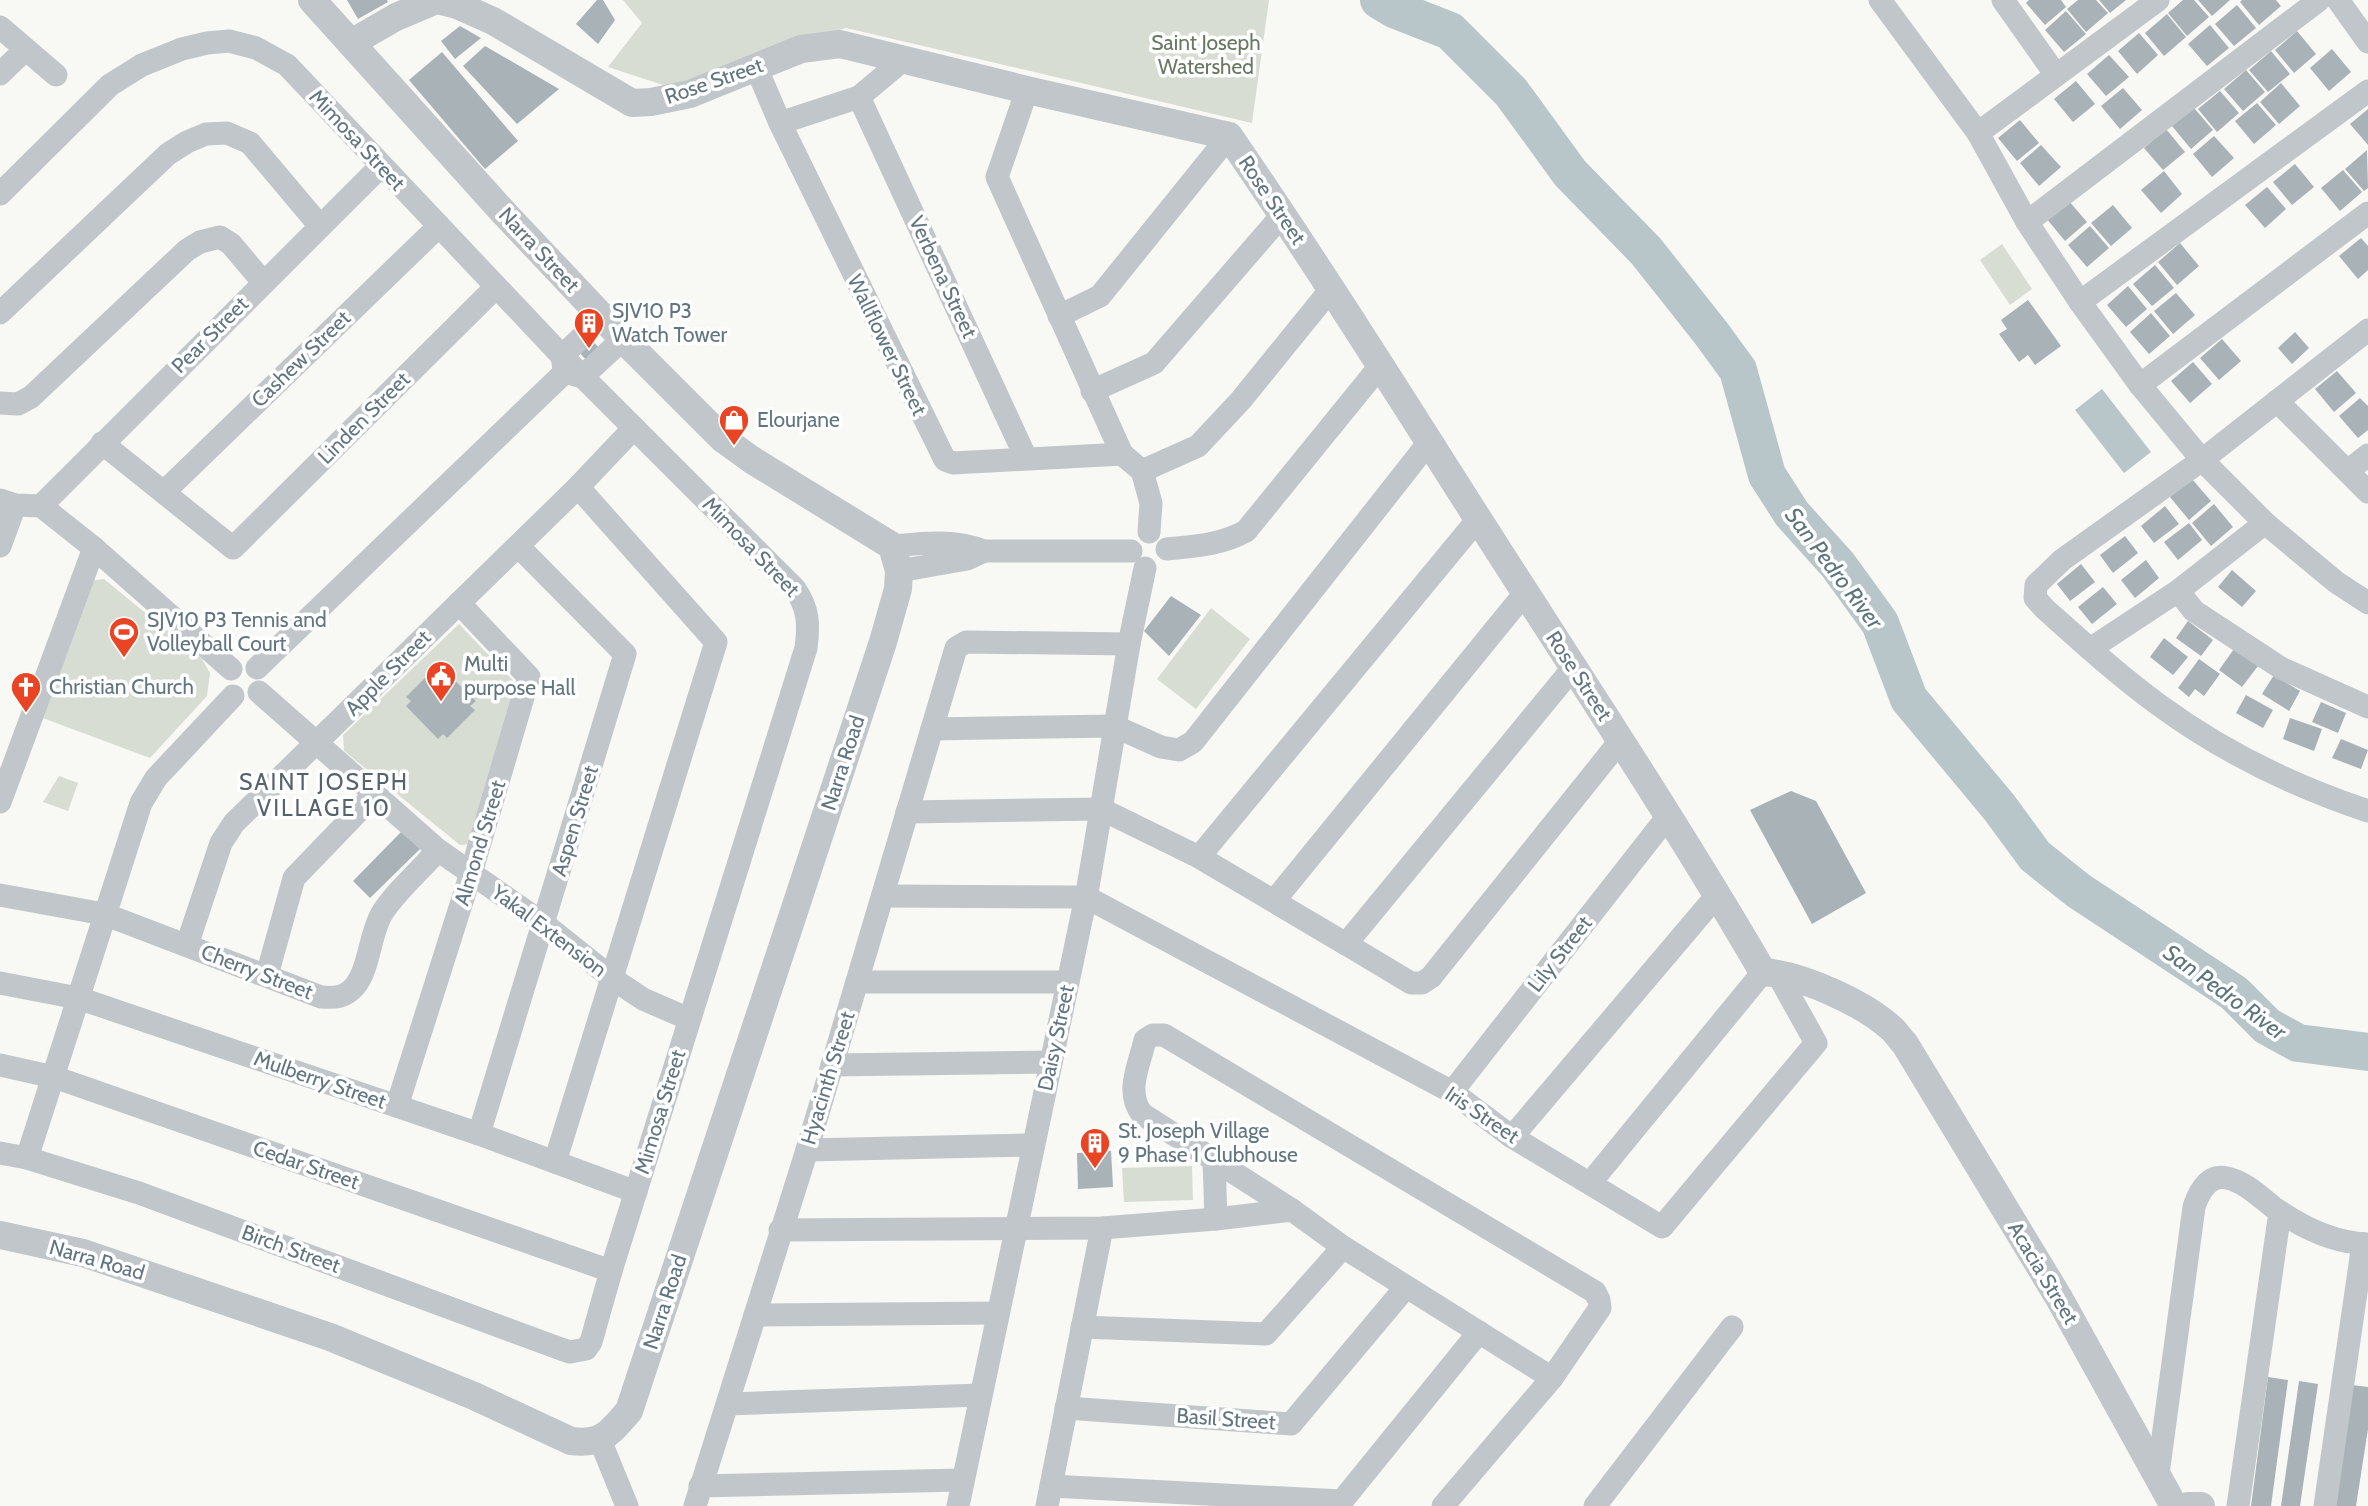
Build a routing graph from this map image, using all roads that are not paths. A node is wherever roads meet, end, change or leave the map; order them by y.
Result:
1 (313, 0) edge
2 (437, 0) edge
3 (1880, 0) edge
4 (2158, 0) edge
5 (2319, 0) edge
6 (2338, 0) edge
7 (2006, 1) edge
8 (0, 27) edge
9 (2368, 42) edge
10 (351, 43) junction
11 (25, 50) junction
12 (903, 60) junction
13 (756, 67) junction
14 (0, 74) edge
15 (56, 75) dead end
16 (2056, 75) junction
17 (1027, 90) junction
18 (2368, 91) edge
19 (859, 97) junction
20 (780, 123) junction
21 (1978, 133) junction
22 (1229, 136) junction
23 (381, 166) junction
24 (0, 194) edge
25 (2368, 213) edge
26 (1283, 214) junction
27 (2027, 222) junction
28 (320, 226) junction
29 (439, 226) junction
30 (263, 282) junction
31 (496, 287) junction
32 (1331, 289) junction
33 (2080, 302) junction
34 (0, 313) edge
35 (1059, 316) junction
36 (603, 318) junction
37 (2368, 330) edge
38 (623, 339) junction
39 (1380, 366) junction
40 (569, 369) junction
41 (2140, 385) junction
42 (1092, 391) junction
43 (2277, 401) junction
44 (0, 403) edge
45 (634, 429) junction
46 (1429, 442) junction
47 (102, 443) junction
48 (1122, 454) junction
49 (2368, 455) edge
50 (1027, 458) junction
51 (2202, 460) junction
52 (2349, 470) junction
53 (1142, 471) junction
54 (578, 487) junction
55 (164, 492) junction
56 (2368, 492) edge
57 (8, 502) edge
58 (41, 506) junction
59 (1478, 519) junction
60 (2265, 523) junction
61 (1149, 532) junction
62 (518, 545) junction
63 (0, 546) edge
64 (94, 548) junction
65 (1167, 549) junction
66 (896, 559) junction
67 (1138, 559) junction
68 (2178, 591) junction
69 (1525, 593) junction
70 (459, 603) junction
71 (2368, 603) edge
72 (1129, 644) junction
73 (2090, 649) junction
74 (257, 668) junction
75 (1573, 668) junction
76 (231, 669) junction
77 (259, 692) junction
78 (233, 696) junction
79 (2368, 708) edge
80 (1114, 726) junction
81 (932, 729) junction
82 (1620, 741) junction
83 (316, 744) junction
84 (374, 795) junction
85 (0, 802) edge
86 (1101, 809) junction
87 (2368, 811) edge
88 (907, 812) junction
89 (1668, 816) junction
90 (438, 850) junction
91 (1199, 857) junction
92 (471, 873) junction
93 (1718, 894) junction
94 (0, 895) edge
95 (883, 896) junction
96 (1086, 897) junction
97 (1274, 901) junction
98 (104, 914) junction
99 (544, 923) junction
100 (1346, 944) junction
101 (187, 945) junction
102 (1770, 972) junction
103 (267, 975) junction
104 (613, 979) junction
105 (857, 982) junction
106 (1068, 982) junction
107 (0, 983) edge
108 (78, 999) junction
109 (689, 1019) junction
110 (1051, 1062) junction
111 (0, 1065) edge
112 (832, 1065) junction
113 (54, 1077) junction
114 (1452, 1092) junction
115 (397, 1106) junction
116 (479, 1134) junction
117 (1512, 1137) junction
118 (1033, 1145) junction
119 (807, 1150) junction
120 (0, 1153) edge
121 (27, 1158) junction
122 (1214, 1161) junction
123 (555, 1163) junction
124 (1591, 1182) junction
125 (636, 1192) junction
126 (1292, 1210) junction
127 (2280, 1212) junction
128 (1216, 1219) junction
129 (1102, 1227) junction
130 (1016, 1229) junction
131 (780, 1230) junction
132 (0, 1235) edge
133 (2365, 1244) edge
134 (1343, 1247) junction
135 (611, 1271) junction
136 (1406, 1287) junction
137 (998, 1313) junction
138 (755, 1315) junction
139 (1082, 1327) junction
140 (1732, 1327) dead end
141 (1479, 1332) junction
142 (580, 1352) joint
143 (1552, 1378) junction
144 (980, 1395) junction
145 (728, 1404) junction
146 (1066, 1408) junction
147 (600, 1440) junction
148 (2158, 1474) junction
149 (962, 1479) junction
150 (697, 1496) edge
151 (1049, 1496) edge
152 (626, 1506) edge
153 (958, 1506) edge
154 (1443, 1506) edge
155 (1595, 1506) edge
156 (2174, 1506) edge
157 (2188, 1506) edge
158 (2201, 1506) edge
159 (2238, 1506) edge
160 (2325, 1506) edge

1 - 10 street, Narra Street
2 - 10 street, Rose Street
2 - 13 street, Rose Street
3 - 21 street
4 - 16 street
5 - 27 street
6 - 9 street
7 - 16 street
8 - 11 street
10 - 36 street, Narra Street
11 - 14 street
11 - 15 street
12 - 13 street, Rose Street
12 - 17 street, Rose Street
12 - 19 street
13 - 20 street, Wallflower Street
16 - 21 street
17 - 22 street, Rose Street
17 - 35 street
18 - 33 street
19 - 20 street
19 - 50 street, Verbena Street
20 - 50 street, Wallflower Street
21 - 27 street
22 - 26 street, Rose Street
22 - 35 street
23 - 24 street, Mimosa Street
23 - 28 street, Pear Street
23 - 29 street, Mimosa Street
25 - 41 street
26 - 32 street, Rose Street
26 - 42 street
27 - 33 street
28 - 30 street, Pear Street
28 - 34 street
29 - 31 street, Mimosa Street
29 - 55 street, Cashew Street
30 - 44 street
30 - 47 street, Pear Street
31 - 40 street, Mimosa Street
31 - 55 street, Linden Street
32 - 39 street, Rose Street
32 - 53 street
33 - 41 street
35 - 42 street
36 - 38 street, Narra Street
36 - 40 street
37 - 43 street
38 - 40 street
38 - 66 street, Narra Street
39 - 46 street, Rose Street
39 - 65 street
40 - 45 street, Mimosa Street
40 - 74 street
41 - 51 street
42 - 48 street
43 - 51 street
43 - 52 street
45 - 54 street, Apple Street
45 - 109 street, Mimosa Street
46 - 59 street, Rose Street
46 - 80 street
47 - 55 street
47 - 58 street, Pear Street
48 - 50 street, Wallflower Street
48 - 53 street
49 - 52 street
51 - 60 street
51 - 73 street
52 - 56 street
53 - 61 street
54 - 62 street, Apple Street
54 - 104 street
57 - 58 street
57 - 63 street
58 - 64 street
59 - 69 street, Rose Street
59 - 91 street
60 - 68 street
60 - 71 street
61 - 65 street
61 - 67 street
62 - 70 street, Apple Street
62 - 99 street, Aspen Street
64 - 76 street
64 - 85 street
65 - 67 street
66 - 67 street
66 - 147 street, Narra Road
67 - 72 street, Daisy Street
68 - 73 street
68 - 79 street
69 - 75 street, Rose Street
69 - 97 street
70 - 83 street, Apple Street
70 - 92 street, Almond Street
72 - 80 street, Daisy Street
72 - 81 street, Hyacinth Street
73 - 87 street
74 - 76 street
74 - 77 street
75 - 82 street, Rose Street
75 - 100 street
76 - 78 street
77 - 78 street
77 - 83 street, Yakal Extension
78 - 98 street
80 - 81 street
80 - 86 street, Daisy Street
81 - 88 street, Hyacinth Street
82 - 89 street, Rose Street
82 - 100 street
83 - 84 street, Yakal Extension
83 - 101 street, Apple Street
84 - 90 street, Yakal Extension
84 - 103 street
86 - 88 street
86 - 91 street
86 - 96 street, Daisy Street
88 - 95 street, Hyacinth Street
89 - 93 street, Rose Street
89 - 114 street, Lily Street
90 - 92 street, Yakal Extension
90 - 103 street, Cherry Street
91 - 97 street
92 - 99 street, Yakal Extension
92 - 115 street, Almond Street
93 - 102 street, Rose Street
93 - 117 street
94 - 98 street, Cherry Street
95 - 96 street
95 - 105 street, Hyacinth Street
96 - 106 street, Daisy Street
96 - 114 street, Iris Street
97 - 100 street
98 - 101 street, Cherry Street
98 - 108 street
99 - 104 street, Yakal Extension
99 - 116 street, Aspen Street
101 - 103 street, Cherry Street
102 - 124 street
102 - 124 street, Iris Street
102 - 148 street, Acacia Street
104 - 109 street, Yakal Extension
104 - 123 street
105 - 106 street
105 - 112 street, Hyacinth Street
106 - 110 street, Daisy Street
107 - 108 street, Mulberry Street
108 - 113 street
108 - 115 street, Mulberry Street
109 - 125 street, Mimosa Street
110 - 112 street
110 - 118 street, Daisy Street
111 - 113 street, Cedar Street
112 - 119 street, Hyacinth Street
113 - 121 street
113 - 135 street, Cedar Street
114 - 117 street, Iris Street
115 - 116 street, Mulberry Street
116 - 123 street, Mulberry Street
117 - 124 street, Iris Street
118 - 119 street
118 - 130 street, Daisy Street
119 - 131 street, Hyacinth Street
120 - 121 street, Birch Street
121 - 142 street, Birch Street
122 - 126 street
122 - 128 street
122 - 143 street
123 - 125 street, Mulberry Street
125 - 135 street, Mimosa Street
126 - 128 street
126 - 134 street
127 - 133 street
127 - 148 street
127 - 159 street
128 - 129 street
129 - 130 street
129 - 139 street
130 - 131 street
130 - 137 street, Daisy Street
131 - 138 street, Hyacinth Street
132 - 147 street, Narra Road
133 - 160 street
134 - 136 street
134 - 139 street
135 - 142 street, Mimosa Street
136 - 141 street
136 - 146 street, Basil Street
137 - 138 street
137 - 144 street, Daisy Street
138 - 145 street, Hyacinth Street
139 - 146 street
140 - 155 street
141 - 143 street
141 - 151 street
143 - 154 street
144 - 145 street
144 - 149 street, Daisy Street
145 - 150 street, Hyacinth Street
146 - 151 street
147 - 152 street
148 - 156 street, Acacia Street
149 - 150 street
149 - 153 street, Daisy Street
157 - 158 street

